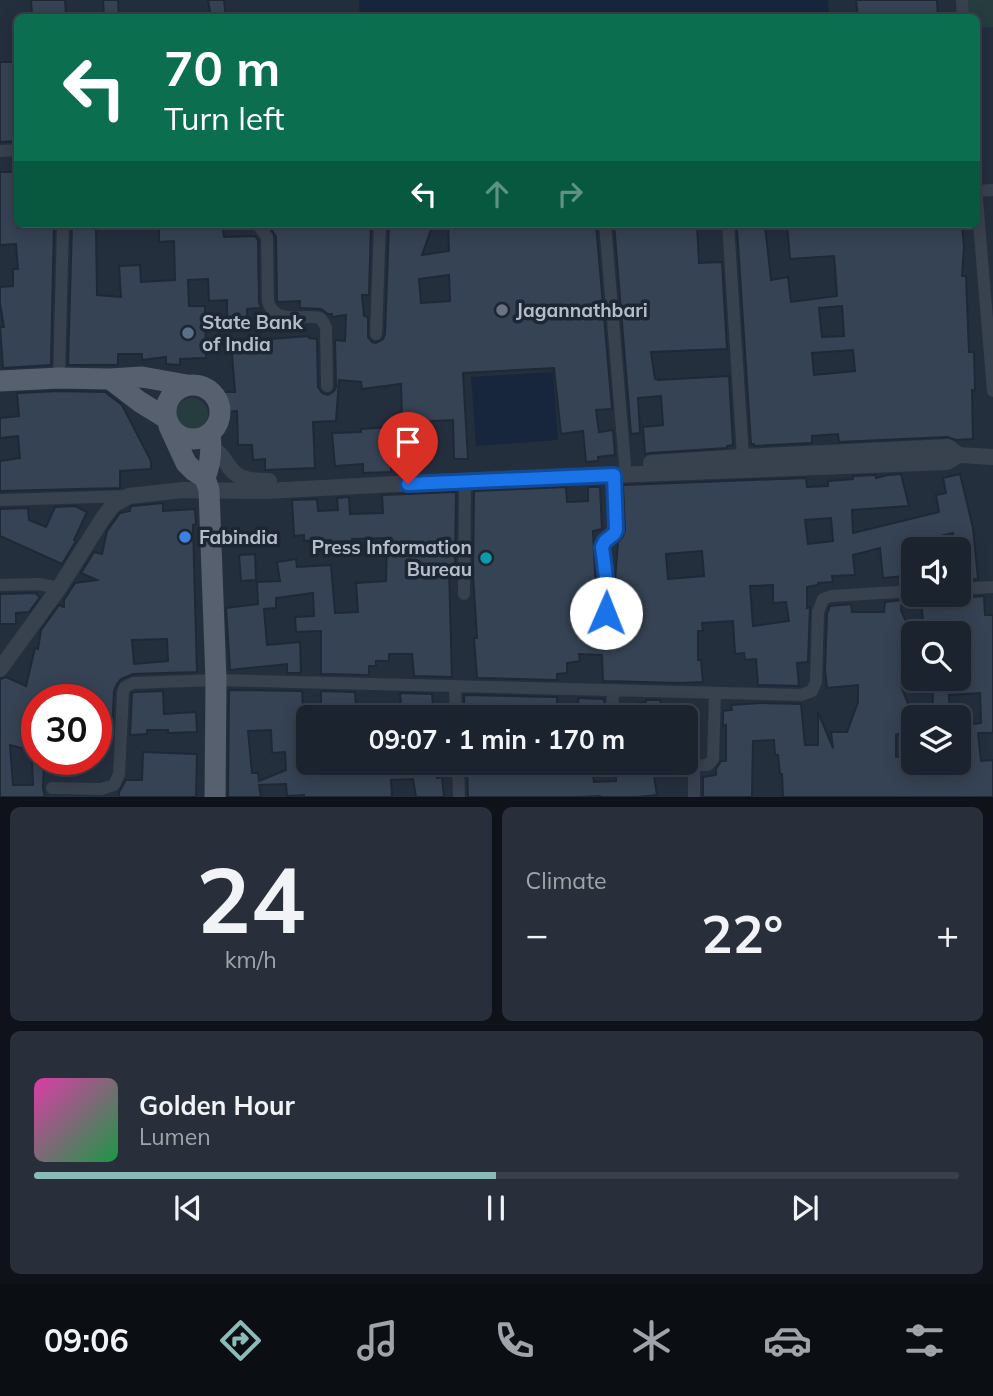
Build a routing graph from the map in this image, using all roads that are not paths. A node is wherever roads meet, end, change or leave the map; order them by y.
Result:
1 (63, 228) edge
2 (261, 228) edge
3 (380, 228) edge
4 (606, 228) edge
5 (728, 228) edge
6 (980, 228) edge
7 (376, 334) dead end
8 (60, 379) junction
9 (110, 379) junction
10 (0, 381) edge
11 (187, 385) junction
12 (327, 387) dead end
13 (993, 391) edge
14 (168, 422) junction
15 (211, 441) junction
16 (959, 455) junction
17 (743, 457) junction
18 (993, 457) edge
19 (619, 470) junction
20 (465, 481) junction
21 (207, 484) junction
22 (129, 496) junction
23 (0, 500) edge
24 (0, 585) edge
25 (993, 587) edge
26 (58, 588) junction
27 (971, 588) edge
28 (901, 593) edge
29 (464, 594) dead end
30 (606, 613) dead end
31 (0, 669) edge
32 (216, 680) junction
33 (455, 687) junction
34 (613, 690) junction
35 (715, 693) junction
36 (456, 705) edge
37 (612, 705) edge
38 (698, 766) edge
39 (458, 775) edge
40 (694, 775) edge
41 (52, 788) dead end
42 (215, 797) edge
43 (459, 797) edge
44 (694, 797) edge

1 - 8 street
2 - 12 street
3 - 7 street
4 - 19 street
5 - 17 street
6 - 13 street
8 - 9 main road
8 - 10 main road
9 - 11 main road
9 - 14 main road
11 - 14 main road
11 - 15 main road
14 - 15 main road
14 - 21 main road
15 - 19 street
15 - 21 main road
16 - 17 street
16 - 18 street
16 - 19 street
17 - 19 street
19 - 20 street
19 - 30 street
20 - 21 street
20 - 29 street
21 - 22 street
21 - 32 main road
22 - 23 street
22 - 26 street
24 - 26 street
25 - 27 street
26 - 31 street
28 - 35 street
32 - 33 street
32 - 41 street
32 - 42 main road
33 - 34 street
33 - 36 street
34 - 35 street
34 - 37 street
35 - 38 street
39 - 43 street
40 - 44 street

